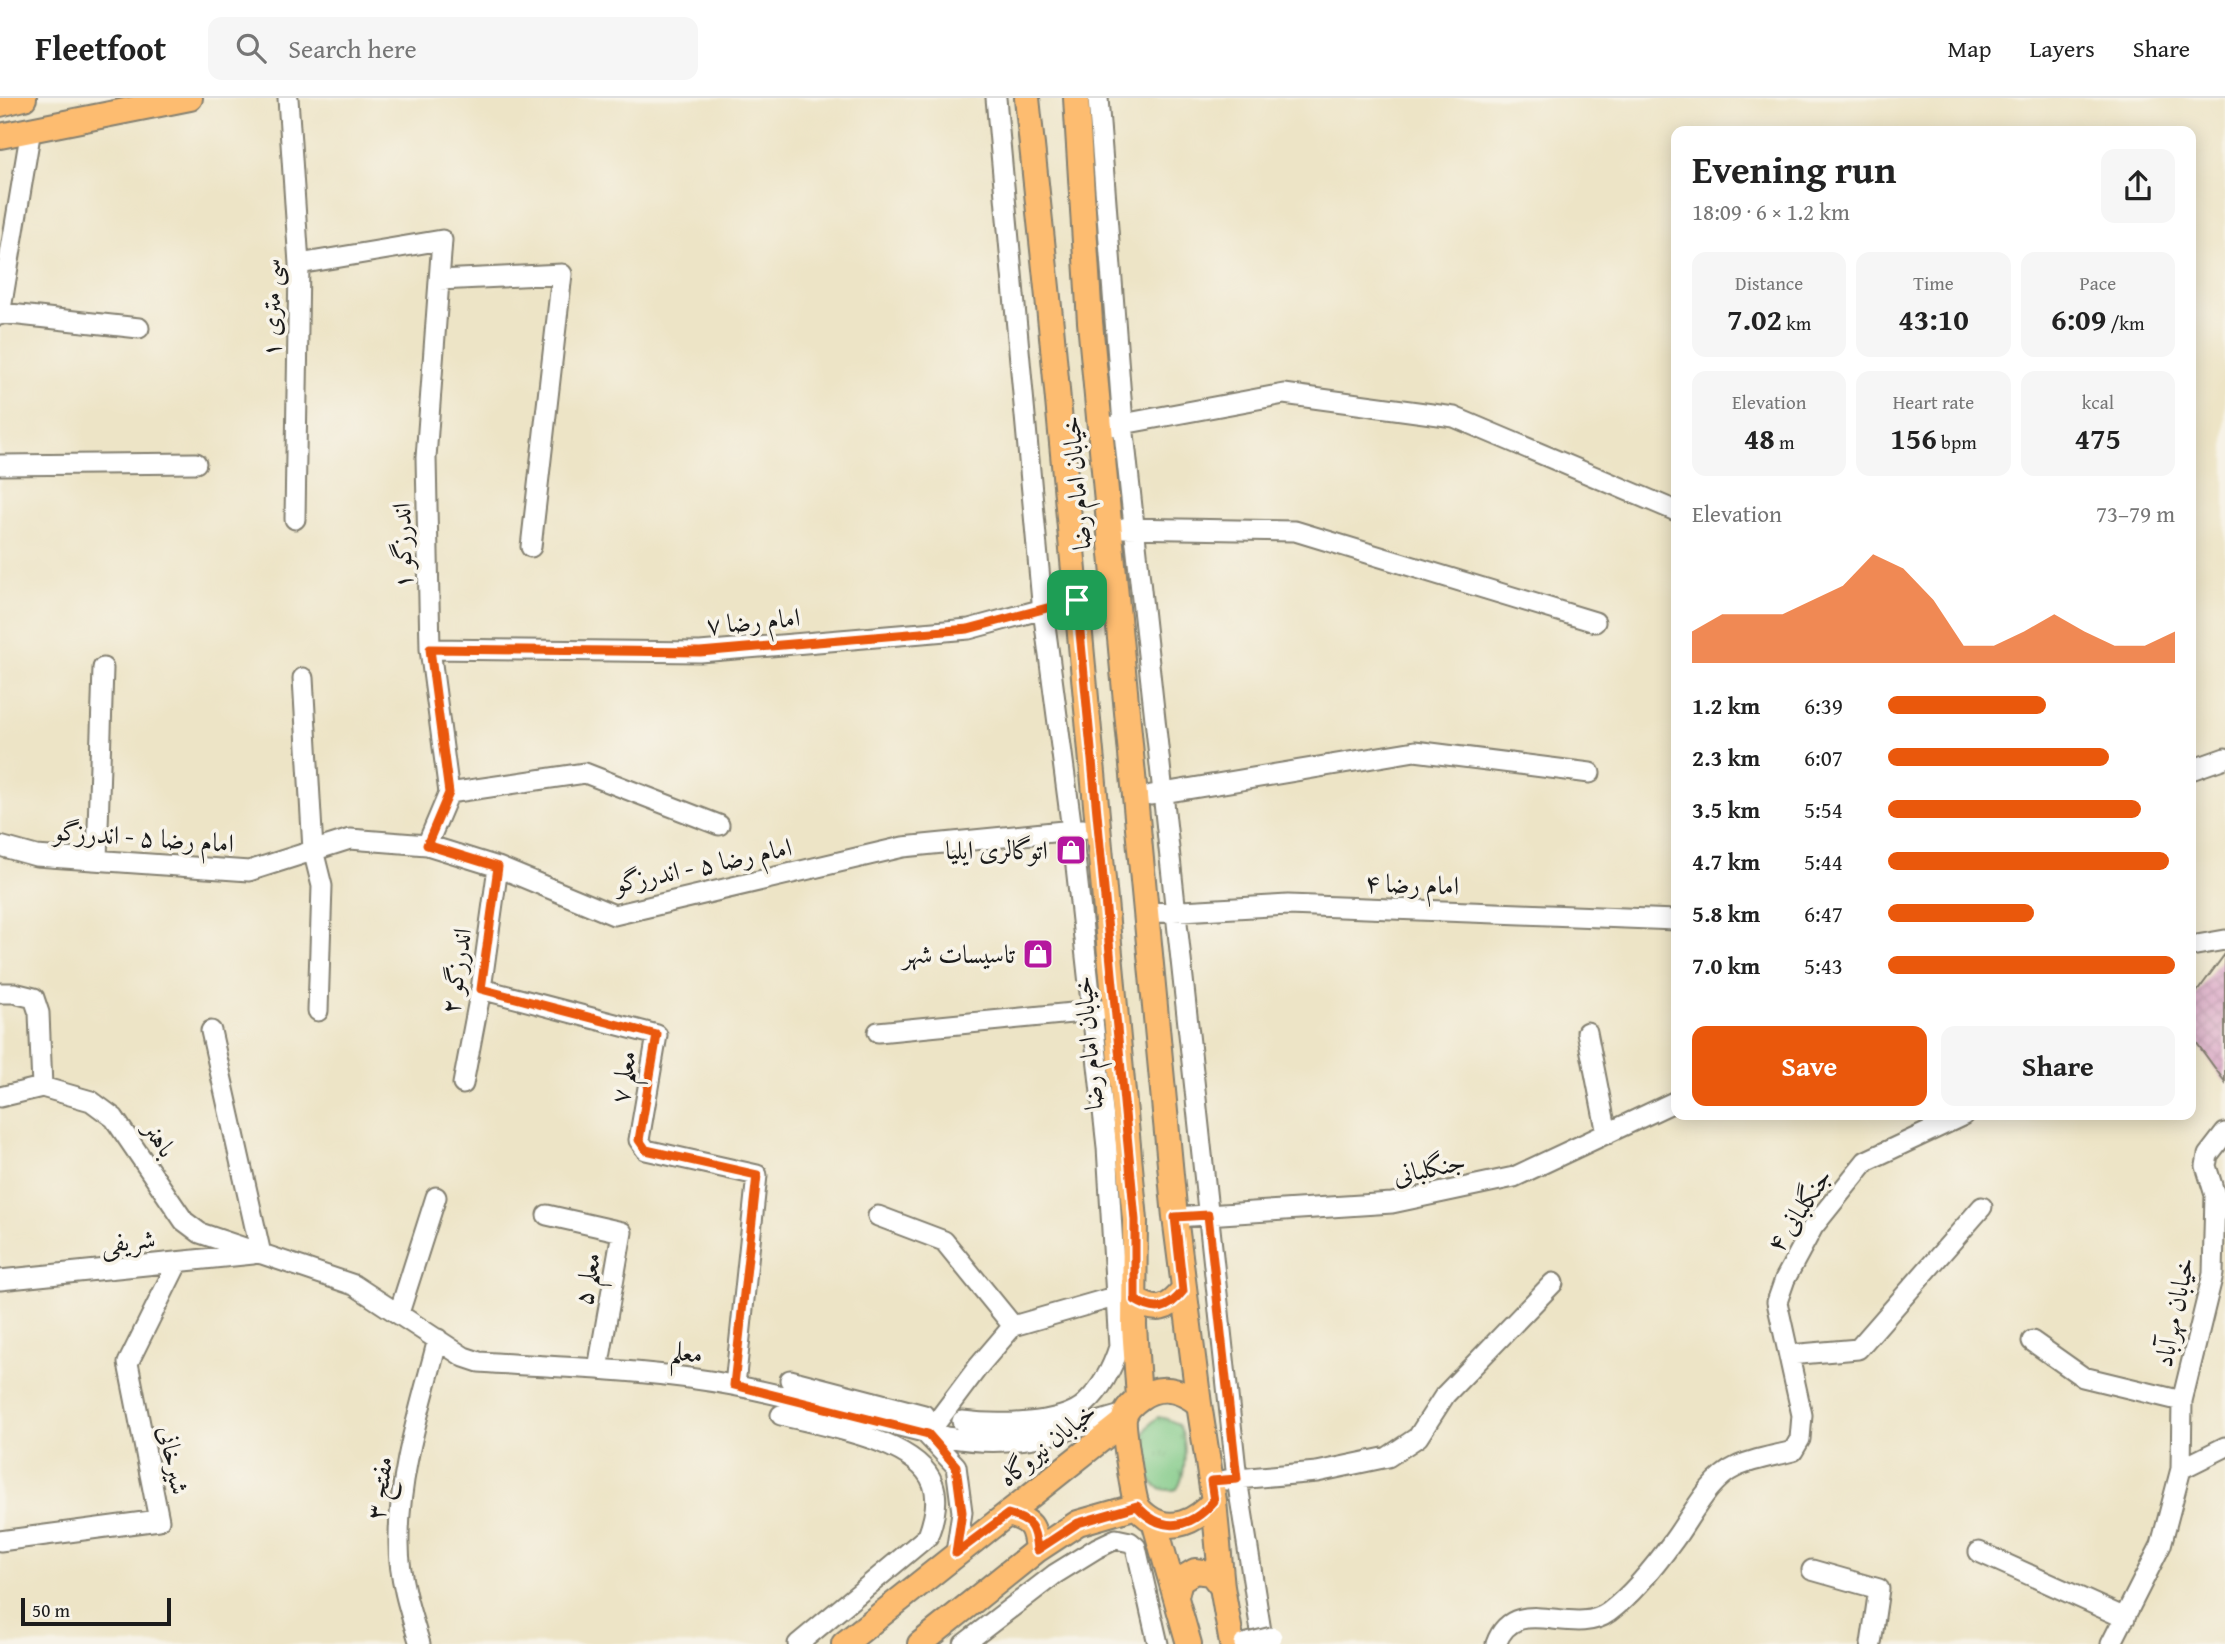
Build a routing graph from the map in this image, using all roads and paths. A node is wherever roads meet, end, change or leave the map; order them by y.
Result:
1 (24, 98) edge
2 (190, 98) edge
3 (288, 98) edge
4 (996, 98) edge
5 (1027, 98) edge
6 (1035, 98) edge
7 (1076, 98) edge
8 (1098, 98) edge
9 (0, 104) edge
10 (31, 129) junction
11 (0, 136) edge
12 (1032, 137) junction
13 (299, 264) junction
14 (439, 280) junction
15 (0, 314) edge
16 (139, 328) dead end
17 (1112, 426) junction
18 (196, 463) dead end
19 (0, 465) edge
20 (1671, 509) edge
21 (295, 519) dead end
22 (1122, 528) junction
23 (531, 547) dead end
24 (1077, 600) junction
25 (1043, 609) junction
26 (1595, 622) dead end
27 (430, 649) junction
28 (103, 668) dead end
29 (303, 678) dead end
30 (2225, 758) edge
31 (2196, 768) edge
32 (1590, 773) dead end
33 (449, 793) junction
34 (1163, 793) junction
35 (1136, 797) junction
36 (719, 825) dead end
37 (1098, 828) junction
38 (1072, 831) junction
39 (427, 845) junction
40 (0, 846) edge
41 (313, 850) junction
42 (97, 860) junction
43 (498, 867) junction
44 (1175, 912) junction
45 (1146, 913) junction
46 (1671, 920) edge
47 (2225, 940) edge
48 (2196, 945) edge
49 (481, 989) junction
50 (0, 993) edge
51 (1103, 1010) junction
52 (318, 1011) dead end
53 (211, 1031) dead end
54 (878, 1032) dead end
55 (1587, 1032) dead end
56 (463, 1084) dead end
57 (42, 1087) junction
58 (0, 1097) edge
59 (1671, 1103) edge
60 (1953, 1120) edge
61 (2225, 1133) edge
62 (1607, 1134) junction
63 (436, 1197) dead end
64 (1982, 1207) dead end
65 (547, 1215) dead end
66 (1208, 1215) junction
67 (878, 1216) dead end
68 (1175, 1217) junction
69 (261, 1254) junction
70 (178, 1262) junction
71 (0, 1280) edge
72 (1553, 1283) dead end
73 (1183, 1291) junction
74 (1129, 1295) junction
75 (399, 1313) junction
76 (1013, 1326) junction
77 (438, 1339) junction
78 (2032, 1340) dead end
79 (1789, 1355) junction
80 (598, 1369) junction
81 (790, 1380) dead end
82 (734, 1385) junction
83 (2182, 1401) junction
84 (1199, 1404) junction
85 (1129, 1411) junction
86 (781, 1415) dead end
87 (962, 1421) dead end
88 (926, 1425) junction
89 (2225, 1447) edge
90 (2181, 1469) junction
91 (1237, 1479) junction
92 (1212, 1491) junction
93 (1145, 1513) junction
94 (1008, 1514) junction
95 (0, 1541) edge
96 (1037, 1550) junction
97 (1979, 1552) dead end
98 (956, 1553) junction
99 (1812, 1570) dead end
100 (1222, 1587) junction
101 (1176, 1596) junction
102 (2124, 1618) junction
103 (1268, 1640) edge
104 (420, 1644) edge
105 (798, 1644) edge
106 (844, 1644) edge
107 (919, 1644) edge
108 (964, 1644) edge
109 (1158, 1644) edge
110 (1189, 1644) edge
111 (1232, 1644) edge
112 (1244, 1644) edge
113 (1496, 1644) edge
114 (1871, 1644) edge
115 (2111, 1644) edge

1 - 9 main road
2 - 10 main road
3 - 13 street, سی متری ۱
4 - 25 street
5 - 12 main road, خیابان امام رضا
6 - 12 main road
7 - 17 main road, خیابان امام رضا
8 - 17 street
10 - 11 main road
10 - 15 street
12 - 24 main road, خیابان امام رضا
13 - 14 street, اندرزگو ۱
13 - 21 street, سی متری ۱
14 - 23 street
14 - 27 street, اندرزگو ۱
15 - 16 street
17 - 20 street
17 - 22 main road, خیابان امام رضا
18 - 19 street
22 - 26 street
22 - 34 street
22 - 35 main road, خیابان امام رضا
24 - 25 street, امام رضا ۷
24 - 37 main road, خیابان امام رضا
25 - 27 street, امام رضا ۷
25 - 38 street
27 - 33 street, اندرزگو ۱
28 - 42 street
29 - 41 street
30 - 31 street
32 - 34 street
33 - 36 street
33 - 39 street
34 - 35 street
34 - 44 street
35 - 45 main road, خیابان امام رضا
37 - 38 street, امام رضا ۵ - اندرزگو
37 - 51 main road, خیابان امام رضا
38 - 43 street, امام رضا ۵ - اندرزگو
38 - 51 street
39 - 41 street, امام رضا ۵ - اندرزگو
39 - 43 street, امام رضا ۵ - اندرزگو
40 - 42 street, امام رضا ۵ - اندرزگو
41 - 42 street, امام رضا ۵ - اندرزگو
41 - 52 street
43 - 49 street, اندرزگو ۲
44 - 45 street, امام رضا ۴
44 - 46 street, امام رضا ۴
44 - 66 street
45 - 68 main road, خیابان امام رضا
47 - 48 street
49 - 56 street, اندرزگو ۲
49 - 82 street, معلم ۷
50 - 57 street
51 - 54 street
51 - 74 main road, خیابان امام رضا
53 - 69 street
55 - 62 street
57 - 58 street, باهنر
57 - 69 street, باهنر
59 - 62 street, جنگلبانی
60 - 79 street, جنگلبانی ۴
61 - 83 street, خیابان مهرآباد
62 - 66 street, جنگلبانی
63 - 75 street
64 - 79 street
65 - 80 street, معلم ۵
66 - 68 street, جنگلبانی
66 - 91 street
67 - 76 street
68 - 73 main road, خیابان امام رضا
69 - 70 street, شریفی
69 - 75 street, معلم
70 - 71 street, شریفی
70 - 95 street, شیرخانی
72 - 91 street
73 - 74 main road
73 - 84 main road, خیابان امام رضا
74 - 76 street
74 - 85 main road, خیابان امام رضا
74 - 87 street
75 - 77 street, معلم
76 - 88 street
77 - 80 street, معلم
77 - 104 street, مفتح ۳
78 - 83 street
79 - 113 street, جنگلبانی ۴
80 - 82 street, معلم
81 - 88 street
82 - 88 street, معلم
83 - 90 street, خیابان مهرآباد
84 - 85 main road
84 - 92 main road, خیابان امام رضا
85 - 88 street, معلم
85 - 93 main road, خیابان امام رضا
85 - 94 main road, خیابان نیروگاه
86 - 105 street
88 - 98 street
89 - 90 street
90 - 102 street, خیابان مهرآباد
91 - 92 street
91 - 103 street
92 - 93 main road
92 - 100 main road, خیابان امام رضا
93 - 96 main road
93 - 101 main road, خیابان امام رضا
94 - 96 main road
94 - 98 main road, خیابان نیروگاه
96 - 107 main road
97 - 102 street
98 - 106 main road, خیابان نیروگاه
99 - 114 street
100 - 101 main road
100 - 111 main road, خیابان امام رضا
101 - 110 main road, خیابان امام رضا
102 - 115 street, خیابان مهرآباد
103 - 112 street, bridge
108 - 109 street

